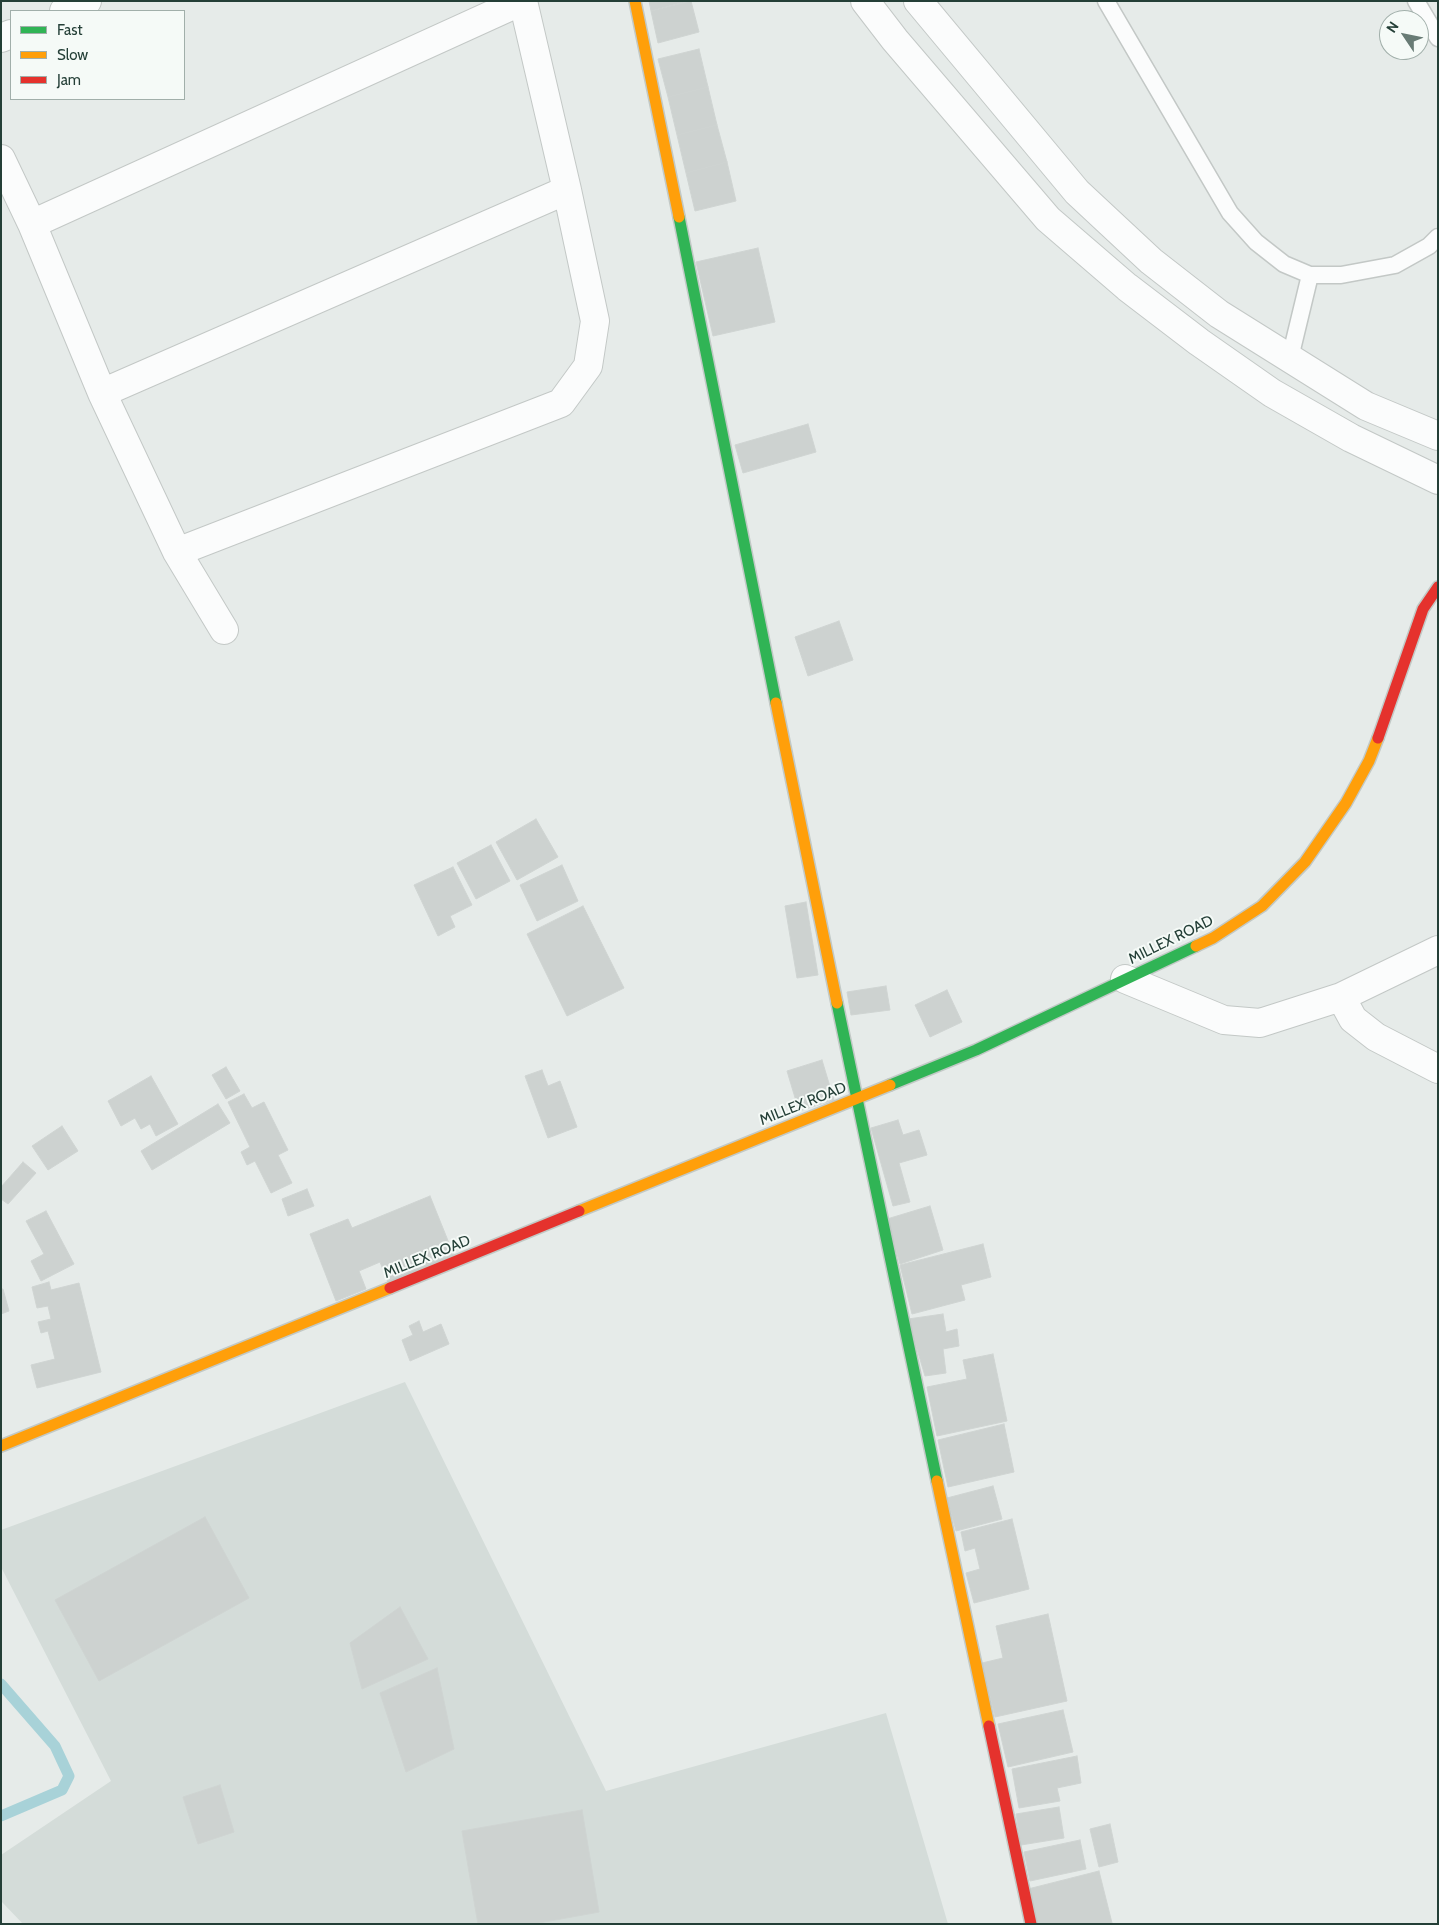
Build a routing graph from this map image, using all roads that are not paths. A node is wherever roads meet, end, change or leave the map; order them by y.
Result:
1 (87, 1) edge
2 (522, 1) edge
3 (635, 1) edge
4 (865, 1) edge
5 (918, 1) edge
6 (1106, 1) edge
7 (1416, 1) edge
8 (66, 10) edge
9 (1438, 38) edge
10 (1, 159) edge
11 (567, 190) junction
12 (32, 224) junction
13 (1438, 237) edge
14 (1310, 275) junction
15 (1290, 358) junction
16 (102, 393) junction
17 (1438, 436) edge
18 (1438, 480) edge
19 (177, 552) junction
20 (1438, 587) edge
21 (224, 630) dead end
22 (1438, 950) edge
23 (1125, 978) junction
24 (1341, 997) junction
25 (1438, 1069) edge
26 (856, 1099) junction
27 (1, 1446) edge
28 (1031, 1924) edge

1 - 8 street
2 - 11 street
2 - 12 street
3 - 26 street
4 - 18 street
5 - 15 street
6 - 14 lane
7 - 9 lane
10 - 12 street
11 - 16 street
11 - 19 street
12 - 16 street
13 - 14 lane
14 - 15 lane
15 - 17 street
16 - 19 street
19 - 21 street
20 - 23 street, MILLEX ROAD
22 - 24 street
23 - 24 street
23 - 26 street, MILLEX ROAD
24 - 25 street
26 - 27 street, MILLEX ROAD
26 - 28 street

